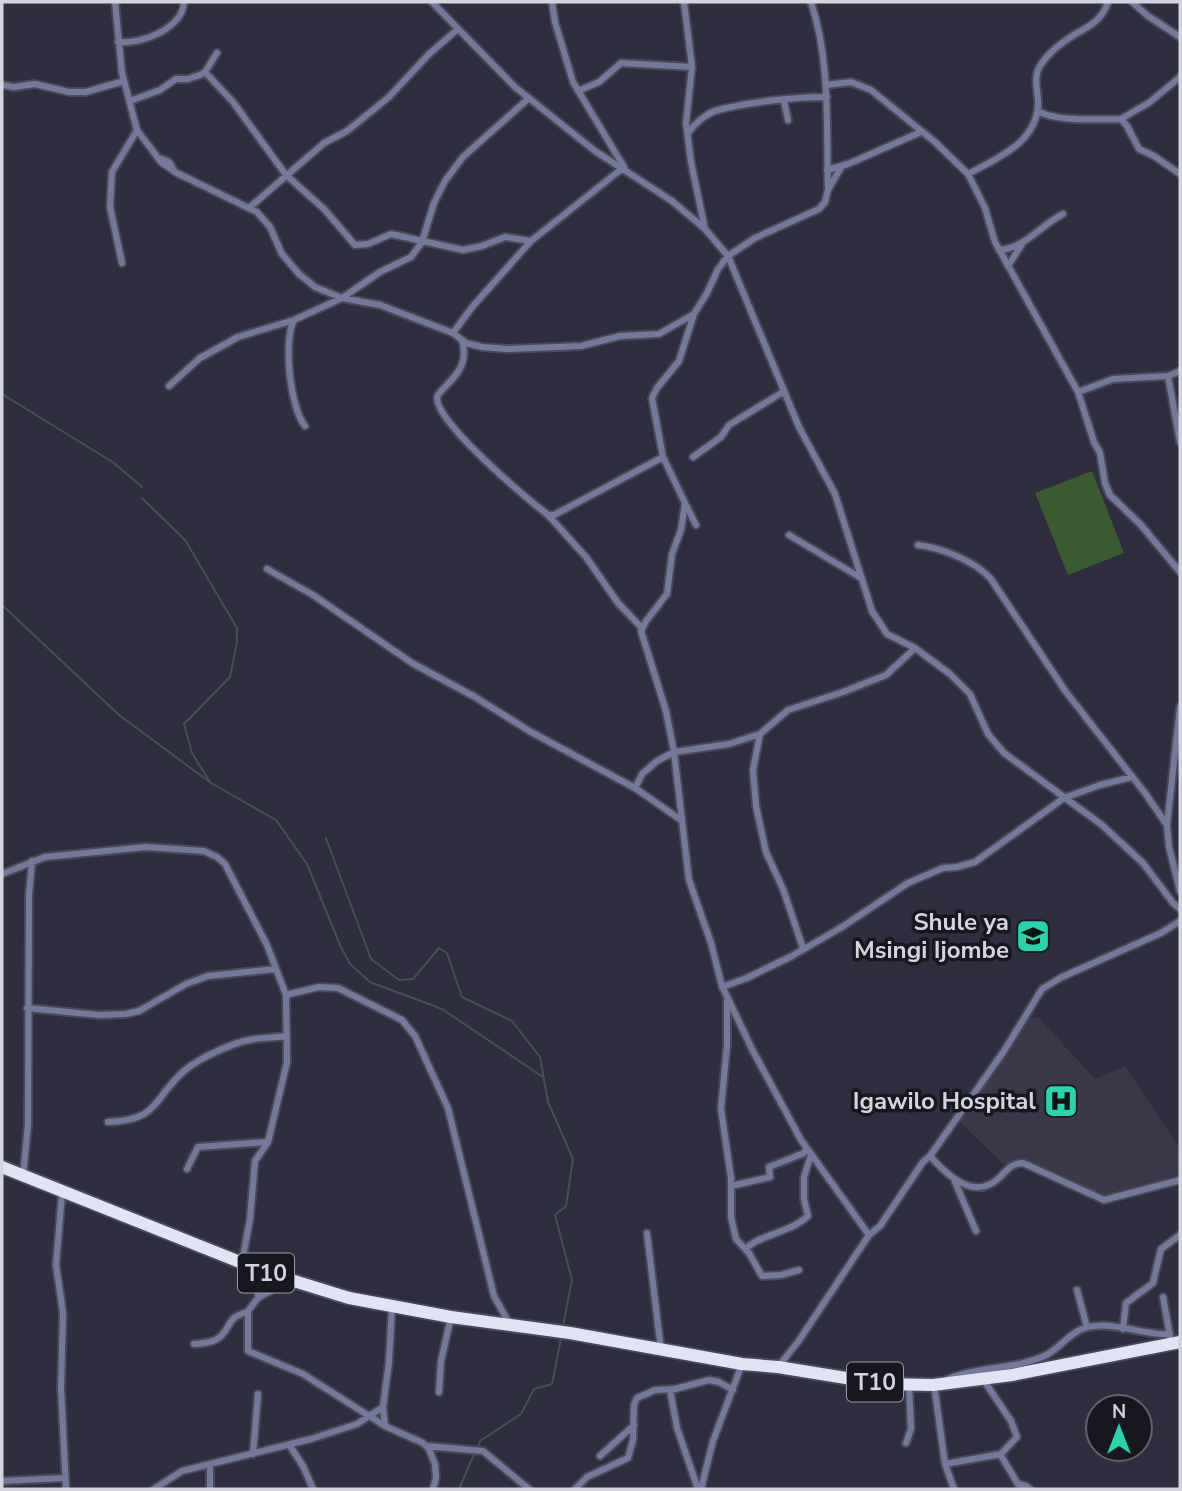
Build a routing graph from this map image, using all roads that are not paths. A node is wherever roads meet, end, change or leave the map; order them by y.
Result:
1 (115, 2) edge
2 (184, 2) edge
3 (432, 2) edge
4 (552, 2) edge
5 (684, 2) edge
6 (811, 2) edge
7 (1108, 2) edge
8 (1132, 2) edge
9 (458, 29) junction
10 (1180, 37) edge
11 (118, 42) junction
12 (216, 53) dead end
13 (692, 67) junction
14 (205, 72) junction
15 (1180, 77) edge
16 (124, 81) junction
17 (2, 85) edge
18 (827, 85) junction
19 (578, 90) junction
20 (827, 97) junction
21 (530, 98) junction
22 (130, 101) junction
23 (783, 101) junction
24 (1039, 111) junction
25 (1121, 119) junction
26 (788, 120) dead end
27 (137, 130) junction
28 (921, 132) junction
29 (688, 133) junction
30 (842, 166) junction
31 (624, 167) junction
32 (827, 170) junction
33 (968, 174) junction
34 (1180, 174) edge
35 (286, 175) junction
36 (828, 190) junction
37 (249, 208) junction
38 (1063, 215) dead end
39 (705, 229) junction
40 (531, 241) junction
41 (422, 242) junction
42 (1023, 242) junction
43 (999, 250) junction
44 (728, 256) junction
45 (122, 262) dead end
46 (1008, 266) junction
47 (342, 298) junction
48 (694, 314) junction
49 (295, 320) junction
50 (453, 332) junction
51 (462, 340) junction
52 (1180, 371) edge
53 (1168, 376) junction
54 (169, 386) dead end
55 (783, 392) junction
56 (1078, 392) junction
57 (305, 426) dead end
58 (1180, 442) edge
59 (663, 457) junction
60 (693, 457) dead end
61 (685, 503) junction
62 (548, 515) junction
63 (696, 525) dead end
64 (789, 535) dead end
65 (918, 544) dead end
66 (267, 569) dead end
67 (1180, 572) edge
68 (861, 578) junction
69 (642, 628) junction
70 (915, 648) junction
71 (1180, 708) edge
72 (760, 734) junction
73 (674, 752) junction
74 (1178, 766) edge
75 (1132, 777) junction
76 (635, 788) junction
77 (1064, 798) junction
78 (681, 820) junction
79 (1167, 825) junction
80 (32, 861) junction
81 (2, 874) edge
82 (1178, 877) edge
83 (1180, 891) edge
84 (1180, 909) edge
85 (1180, 921) edge
86 (803, 948) junction
87 (275, 969) junction
88 (722, 986) junction
89 (286, 995) junction
90 (27, 1008) junction
91 (287, 1035) junction
92 (108, 1122) dead end
93 (268, 1142) junction
94 (809, 1152) junction
95 (930, 1156) junction
96 (2, 1167) edge
97 (187, 1168) dead end
98 (23, 1176) junction
99 (954, 1180) junction
100 (1180, 1180) edge
101 (731, 1186) junction
102 (62, 1193) junction
103 (976, 1231) dead end
104 (647, 1233) dead end
105 (869, 1235) junction
106 (1180, 1235) edge
107 (746, 1249) junction
108 (242, 1262) junction
109 (799, 1270) dead end
110 (288, 1281) junction
111 (1077, 1290) dead end
112 (1163, 1297) dead end
113 (258, 1298) junction
114 (392, 1306) junction
115 (247, 1312) junction
116 (451, 1317) junction
117 (511, 1327) junction
118 (1087, 1327) junction
119 (1123, 1329) junction
120 (1174, 1340) edge
121 (194, 1344) dead end
122 (661, 1350) junction
123 (742, 1364) junction
124 (778, 1367) junction
125 (983, 1378) junction
126 (909, 1385) junction
127 (933, 1385) junction
128 (670, 1390) junction
129 (733, 1390) junction
130 (439, 1392) dead end
131 (258, 1394) dead end
132 (383, 1407) junction
133 (368, 1416) junction
134 (635, 1425) junction
135 (384, 1426) junction
136 (906, 1443) dead end
137 (290, 1446) junction
138 (427, 1446) junction
139 (253, 1454) junction
140 (1000, 1454) junction
141 (600, 1456) dead end
142 (211, 1464) junction
143 (944, 1464) junction
144 (65, 1478) junction
145 (2, 1481) edge
146 (66, 1489) edge
147 (154, 1489) edge
148 (211, 1489) edge
149 (313, 1489) edge
150 (433, 1489) edge
151 (529, 1489) edge
152 (575, 1489) edge
153 (700, 1489) edge
154 (954, 1489) edge
155 (1030, 1489) edge

1 - 11 street
2 - 11 street
3 - 9 street
4 - 19 street
5 - 13 street
6 - 18 street
7 - 24 street
8 - 10 street
9 - 21 street
9 - 35 street
11 - 16 street
12 - 14 street
13 - 19 street
13 - 29 street
14 - 22 street
14 - 35 street
15 - 25 street
16 - 17 street
16 - 22 street
18 - 20 street
18 - 28 street
19 - 31 street
20 - 23 street
20 - 32 street
21 - 31 street
21 - 41 street
22 - 27 street
23 - 26 street
23 - 29 street
24 - 25 street
24 - 33 street
25 - 34 street
27 - 37 street
27 - 45 street
28 - 30 street
28 - 33 street
29 - 39 street
30 - 32 street
30 - 36 street
31 - 39 street
31 - 40 street
32 - 36 street
33 - 43 street
35 - 37 street
35 - 41 street
36 - 44 street
37 - 47 street
38 - 42 street
39 - 44 street
40 - 41 street
40 - 50 street
41 - 47 street
42 - 43 street
42 - 46 street
43 - 46 street
44 - 48 street
44 - 55 street
46 - 56 street
47 - 49 street
47 - 50 street
48 - 51 street
48 - 59 street
49 - 54 street
49 - 57 street
50 - 51 street
51 - 62 street
52 - 53 street
53 - 56 street
53 - 58 street
55 - 60 street
55 - 68 street
56 - 67 street
59 - 61 street
59 - 62 street
61 - 63 street
61 - 69 street
62 - 69 street
64 - 68 street
65 - 75 street
66 - 76 street
68 - 70 street
69 - 73 street
70 - 72 street
70 - 77 street
71 - 74 street
72 - 73 street
72 - 86 street
73 - 76 street
73 - 78 street
74 - 79 street
75 - 77 street
75 - 79 street
76 - 78 street
77 - 84 street
77 - 86 street
78 - 88 street
79 - 82 street
80 - 81 street
80 - 87 street
80 - 90 street
82 - 83 street
85 - 95 street
86 - 88 street
87 - 89 street
87 - 90 street
88 - 94 street
88 - 101 street
89 - 91 street
89 - 117 street
90 - 98 street
91 - 92 street
91 - 93 street
93 - 97 street
93 - 108 street
94 - 101 street
94 - 105 street
94 - 107 street
95 - 99 street
95 - 105 street
96 - 98 highway, T10
98 - 102 highway, T10
99 - 100 street
99 - 103 street
101 - 107 street
102 - 108 highway, T10
102 - 144 street
104 - 122 street
105 - 124 street
106 - 119 street
107 - 109 street
108 - 110 highway, T10
108 - 113 street
110 - 113 street
110 - 114 highway, T10
111 - 118 street
112 - 120 street
113 - 115 street
114 - 116 highway, T10
114 - 132 street
115 - 121 street
115 - 133 street
116 - 117 highway, T10
116 - 130 street
117 - 122 highway, T10
118 - 119 street
118 - 127 street
119 - 120 street
120 - 125 highway, T10
122 - 123 highway, T10
123 - 124 highway, T10
123 - 129 street
124 - 126 highway, T10
125 - 127 highway, T10
125 - 140 street
126 - 127 highway, T10
126 - 136 street
127 - 143 street
128 - 129 street
128 - 134 street
128 - 153 street
129 - 153 street
131 - 139 street
132 - 133 street
132 - 135 street
133 - 135 street
133 - 137 street
134 - 141 street
134 - 152 street
135 - 138 street
137 - 139 street
137 - 149 street
138 - 150 street
138 - 151 street
139 - 142 street
140 - 143 street
140 - 155 street
142 - 147 street
142 - 148 street
143 - 154 street
144 - 145 street
144 - 146 street

